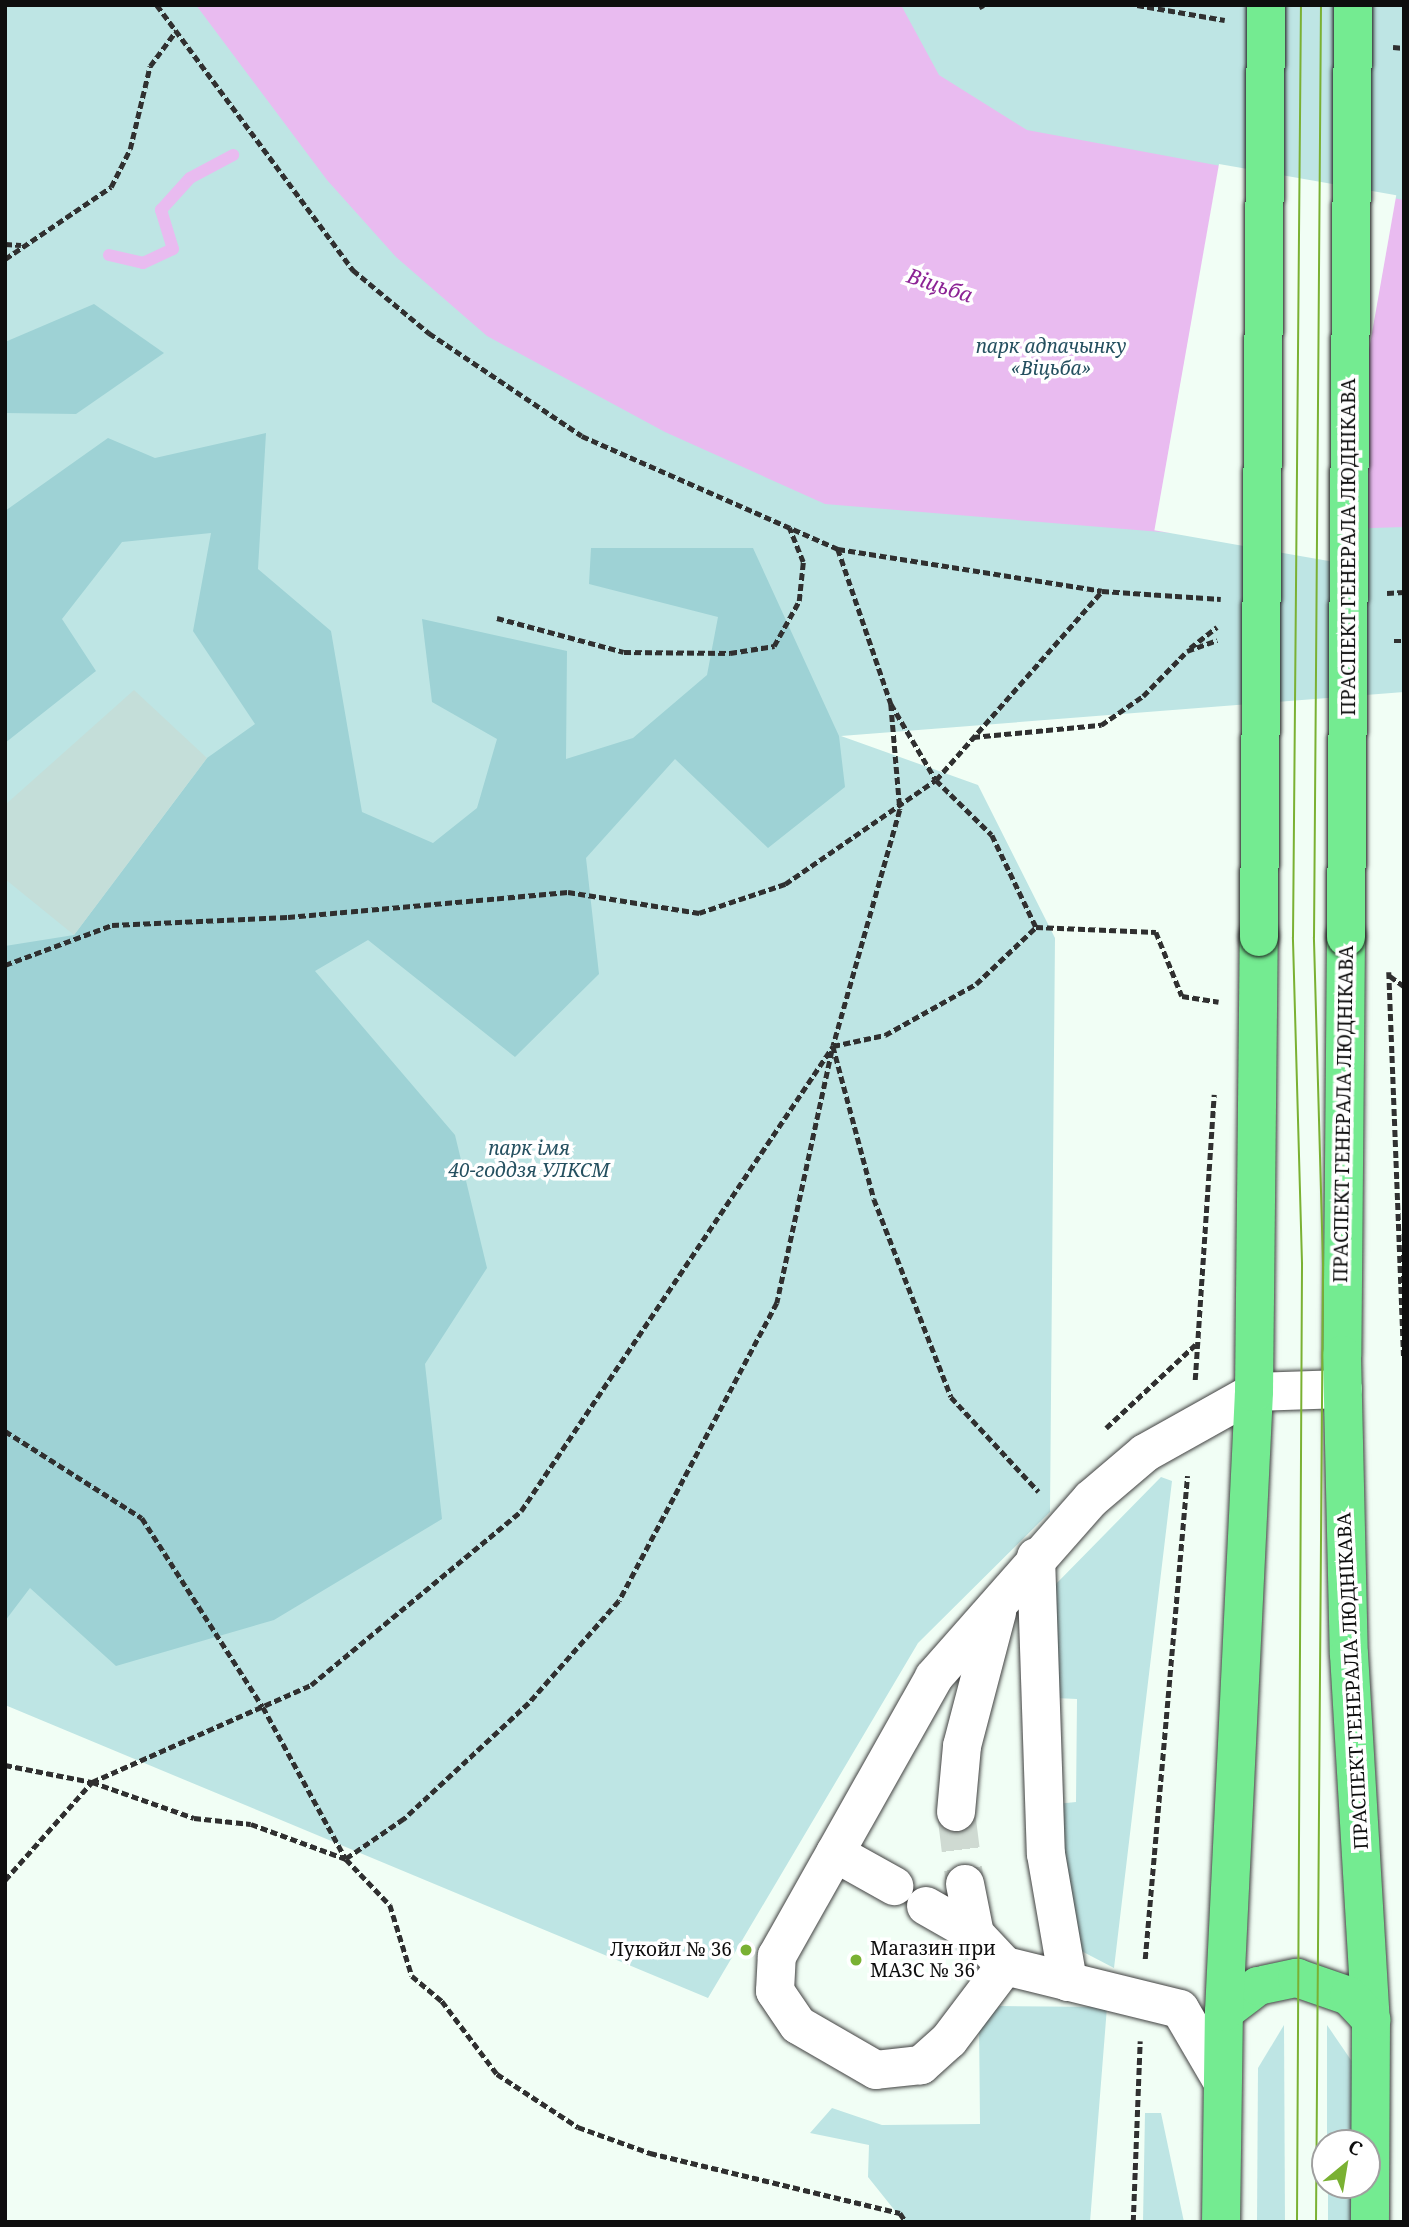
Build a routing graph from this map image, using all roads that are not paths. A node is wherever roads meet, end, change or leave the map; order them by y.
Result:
1 (1266, 5) edge
2 (1353, 5) edge
3 (1343, 1389) junction
4 (1254, 1392) junction
5 (1036, 1557) junction
6 (999, 1608) junction
7 (957, 1812) tunnel mouth
8 (835, 1853) junction
9 (965, 1884) tunnel mouth
10 (894, 1886) dead end
11 (926, 1906) dead end
12 (975, 1934) junction
13 (1005, 1966) junction
14 (1068, 1982) junction
15 (1224, 2012) junction
16 (1371, 2020) junction
17 (1222, 2081) junction
18 (1221, 2222) edge
19 (1370, 2222) edge

1 - 4 main road, bridge
2 - 3 main road, ПРАСПЕКТ ГЕНЕРАЛА ЛЮДНІКАВА, bridge
3 - 4 street
3 - 16 main road, ПРАСПЕКТ ГЕНЕРАЛА ЛЮДНІКАВА
4 - 5 street
4 - 15 main road
5 - 6 street
5 - 14 street
6 - 7 street
6 - 8 street
8 - 10 street
8 - 13 street
9 - 12 street
11 - 12 street
12 - 13 street
13 - 14 street
14 - 17 street
15 - 16 main road
15 - 17 main road
16 - 19 main road, ПРАСПЕКТ ГЕНЕРАЛА ЛЮДНІКАВА
17 - 18 main road

